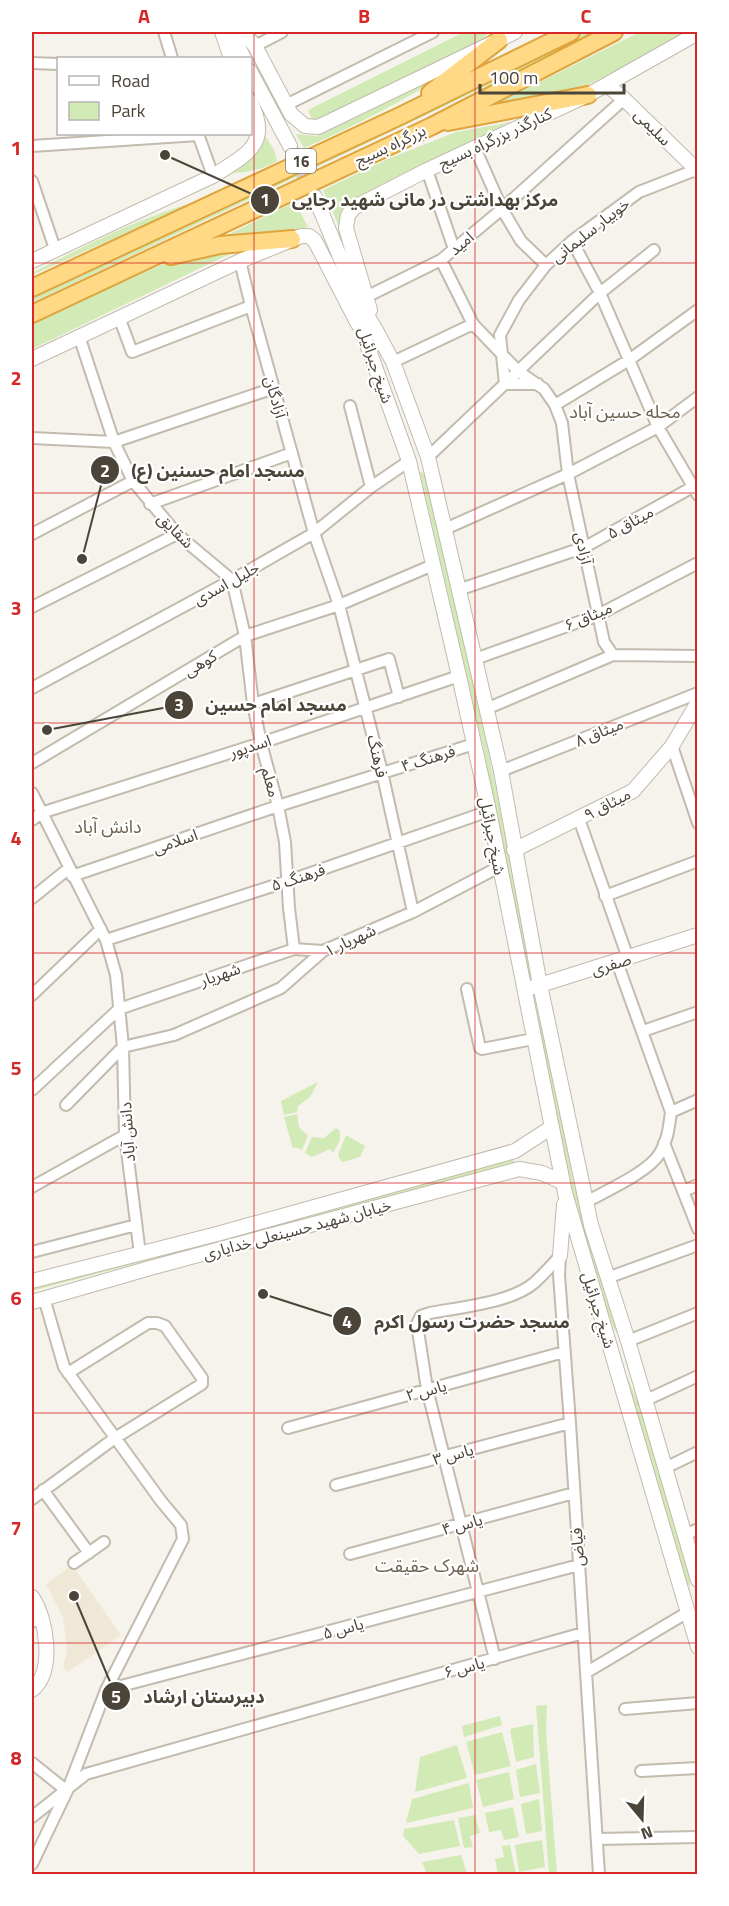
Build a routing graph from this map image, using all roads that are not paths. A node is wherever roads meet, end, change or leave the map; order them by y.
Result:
1 (164, 32) edge
2 (222, 32) edge
3 (230, 32) edge
4 (243, 32) edge
5 (282, 32) edge
6 (433, 32) edge
7 (514, 32) edge
8 (571, 32) edge
9 (614, 32) edge
10 (698, 33) edge
11 (501, 36) edge
12 (255, 46) junction
13 (172, 57) edge
14 (231, 57) edge
15 (243, 57) edge
16 (32, 63) edge
17 (57, 64) edge
18 (252, 75) edge
19 (607, 85) junction
20 (588, 95) junction
21 (624, 99) junction
22 (252, 104) edge
23 (286, 105) junction
24 (400, 116) junction
25 (432, 126) junction
26 (184, 135) edge
27 (198, 135) edge
28 (32, 146) edge
29 (290, 146) tunnel mouth
30 (475, 148) junction
31 (427, 170) junction
32 (697, 171) edge
33 (213, 176) junction
34 (32, 181) edge
35 (315, 197) tunnel mouth
36 (34, 198) edge
37 (222, 198) junction
38 (502, 209) junction
39 (292, 239) junction
40 (572, 241) junction
41 (55, 249) junction
42 (454, 249) junction
43 (654, 250) dead end
44 (441, 260) junction
45 (32, 261) edge
46 (240, 261) junction
47 (138, 264) junction
48 (546, 264) junction
49 (32, 288) edge
50 (600, 293) junction
51 (362, 299) junction
52 (251, 306) junction
53 (698, 310) edge
54 (32, 314) edge
55 (118, 316) junction
56 (473, 324) junction
57 (371, 334) junction
58 (79, 336) junction
59 (502, 354) junction
60 (32, 359) edge
61 (629, 360) junction
62 (393, 362) junction
63 (519, 372) junction
64 (505, 384) junction
65 (539, 384) junction
66 (274, 388) junction
67 (698, 397) edge
68 (555, 405) junction
69 (350, 406) dead end
70 (658, 427) junction
71 (32, 438) edge
72 (114, 442) junction
73 (292, 453) junction
74 (428, 457) junction
75 (409, 461) junction
76 (568, 474) junction
77 (133, 481) junction
78 (371, 487) junction
79 (696, 488) edge
80 (150, 504) junction
81 (445, 529) junction
82 (314, 533) junction
83 (32, 534) edge
84 (177, 534) junction
85 (585, 547) junction
86 (698, 563) edge
87 (433, 565) junction
88 (232, 580) junction
89 (459, 590) junction
90 (339, 605) junction
91 (32, 607) edge
92 (598, 615) junction
93 (245, 636) junction
94 (613, 655) junction
95 (698, 656) edge
96 (475, 659) junction
97 (356, 670) junction
98 (459, 676) junction
99 (32, 688) edge
100 (698, 693) edge
101 (399, 697) junction
102 (698, 702) edge
103 (253, 704) junction
104 (366, 707) junction
105 (486, 709) junction
106 (261, 743) junction
107 (474, 744) junction
108 (672, 746) junction
109 (32, 763) edge
110 (501, 771) junction
111 (382, 772) junction
112 (698, 787) edge
113 (687, 792) junction
114 (32, 793) edge
115 (278, 806) junction
116 (489, 811) junction
117 (41, 813) junction
118 (579, 819) junction
119 (32, 820) edge
120 (698, 823) edge
121 (398, 844) junction
122 (514, 850) junction
123 (698, 861) edge
124 (499, 867) junction
125 (70, 872) junction
126 (288, 881) junction
127 (605, 896) junction
128 (32, 898) edge
129 (413, 912) junction
130 (101, 929) junction
131 (698, 935) edge
132 (106, 940) junction
133 (294, 949) junction
134 (323, 951) junction
135 (622, 960) junction
136 (540, 985) junction
137 (467, 989) dead end
138 (524, 989) junction
139 (32, 995) edge
140 (119, 1009) junction
141 (698, 1012) edge
142 (643, 1031) junction
143 (533, 1039) junction
144 (123, 1047) junction
145 (32, 1090) edge
146 (698, 1100) edge
147 (66, 1105) dead end
148 (671, 1112) junction
149 (552, 1127) junction
150 (125, 1135) junction
151 (664, 1143) junction
152 (515, 1151) junction
153 (519, 1169) junction
154 (698, 1185) edge
155 (32, 1187) edge
156 (563, 1188) junction
157 (683, 1191) junction
158 (586, 1202) junction
159 (136, 1226) junction
160 (698, 1229) edge
161 (698, 1245) edge
162 (32, 1252) edge
163 (581, 1252) junction
164 (140, 1254) junction
165 (560, 1256) junction
166 (608, 1278) junction
167 (32, 1281) edge
168 (38, 1300) edge
169 (698, 1313) edge
170 (628, 1341) junction
171 (610, 1346) junction
172 (564, 1352) junction
173 (68, 1373) junction
174 (698, 1376) edge
175 (427, 1389) junction
176 (644, 1401) junction
177 (570, 1423) junction
178 (288, 1428) dead end
179 (115, 1438) junction
180 (698, 1452) edge
181 (445, 1457) junction
182 (665, 1468) junction
183 (336, 1485) dead end
184 (43, 1490) junction
185 (574, 1493) junction
186 (32, 1499) edge
187 (461, 1525) junction
188 (691, 1532) edge
189 (104, 1542) dead end
190 (89, 1553) junction
191 (350, 1554) dead end
192 (74, 1563) dead end
193 (579, 1565) junction
194 (698, 1580) edge
195 (478, 1591) junction
196 (32, 1597) edge
197 (693, 1609) edge
198 (37, 1619) edge
199 (583, 1633) junction
200 (698, 1647) edge
201 (495, 1659) junction
202 (587, 1672) junction
203 (32, 1690) edge
204 (106, 1690) junction
205 (698, 1703) edge
206 (625, 1709) dead end
207 (32, 1763) edge
208 (698, 1768) edge
209 (641, 1771) dead end
210 (67, 1791) junction
211 (32, 1817) edge
212 (698, 1837) edge
213 (598, 1839) junction
214 (32, 1864) edge
215 (599, 1875) edge

1 - 13 street
2 - 14 street
3 - 15 street
4 - 12 street
5 - 12 street
6 - 23 street
7 - 11 street
8 - 24 highway, بزرگراه بسیج / 16
9 - 25 highway, بزرگراه بسیج / 16
10 - 19 street, کنارگذر بزرگراه بسیج
11 - 23 street
11 - 24 highway
12 - 23 street
16 - 17 street
18 - 29 street
19 - 20 street, کنارگذر بزرگراه بسیج
19 - 21 street, سلیمی
20 - 25 highway
20 - 30 street, کنارگذر بزرگراه بسیج
21 - 32 street, سلیمی
21 - 38 street, امید
22 - 33 street
24 - 37 highway, بزرگراه بسیج / 16
25 - 47 highway, بزرگراه بسیج / 16
26 - 28 street
27 - 33 street
30 - 31 street, کنارگذر بزرگراه بسیج
30 - 38 street
31 - 42 street
31 - 51 street, کنارگذر بزرگراه بسیج
32 - 40 street, خوبیار سلیمانی
33 - 37 street
33 - 41 street
34 - 36 street
35 - 51 street
36 - 41 street
37 - 49 highway, بزرگراه بسیج / 16
38 - 42 street, امید
38 - 48 street
39 - 46 street
39 - 47 highway
39 - 57 street
40 - 48 street, خوبیار سلیمانی
40 - 50 street
41 - 45 street
42 - 44 street, امید
43 - 50 street
44 - 51 street, امید
44 - 56 street, آزادی
46 - 52 street, آزادگان
46 - 55 street
47 - 54 highway, بزرگراه بسیج / 16
48 - 59 street, خوبیار سلیمانی
50 - 61 street
50 - 63 street
51 - 57 street, شیخ جبرائیل
52 - 55 street
52 - 66 street, آزادگان
53 - 61 street
55 - 58 street
56 - 59 street, آزادی
56 - 62 street
57 - 62 street, شیخ جبرائیل
57 - 75 street, شیخ جبرائیل
58 - 60 street
58 - 72 street, شقایق
59 - 63 street, آزادی
59 - 64 street, خوبیار سلیمانی
61 - 68 street
61 - 70 street
62 - 74 street, شیخ جبرائیل
63 - 64 street
63 - 65 street, آزادی
64 - 65 street
64 - 74 street
65 - 68 street, آزادی
66 - 72 street
66 - 73 street, آزادگان
67 - 70 street
68 - 76 street, آزادی
69 - 78 street
70 - 76 street
70 - 79 street
71 - 72 street
72 - 77 street, شقایق
73 - 80 street
73 - 82 street, آزادگان
74 - 81 street, شیخ جبرائیل
75 - 78 street, جلیل اسدی
75 - 87 street, شیخ جبرائیل
76 - 81 street
76 - 85 street, آزادی
77 - 80 street, شقایق
77 - 83 street
78 - 82 street, جلیل اسدی
79 - 85 street, میثاق ۵
80 - 84 street, شقایق
81 - 89 street, شیخ جبرائیل
82 - 88 street, جلیل اسدی
82 - 90 street, فرهنگ
84 - 88 street, شقایق
84 - 91 street
85 - 89 street, میثاق ۵
85 - 92 street, آزادی
86 - 92 street, میثاق ۶
87 - 90 street, کوهی
87 - 98 street, شیخ جبرائیل
88 - 93 street, معلم
88 - 99 street, جلیل اسدی
89 - 96 street, شیخ جبرائیل
90 - 93 street, کوهی
90 - 97 street, فرهنگ
92 - 94 street, آزادی
92 - 96 street, میثاق ۶
93 - 103 street, معلم
93 - 109 street, کوهی
94 - 95 street
94 - 105 street
96 - 105 street, شیخ جبرائیل
97 - 101 street
97 - 103 street
97 - 104 street, فرهنگ
98 - 101 street, اسدپور
98 - 107 street, شیخ جبرائیل
100 - 110 street, میثاق ۸
101 - 104 street, اسدپور
102 - 108 street, میثاق ۹
103 - 106 street, معلم
104 - 106 street, اسدپور
104 - 111 street, فرهنگ
105 - 110 street, شیخ جبرائیل
106 - 115 street, معلم
106 - 117 street, اسدپور
107 - 111 street, فرهنگ ۴
107 - 116 street, شیخ جبرائیل
108 - 113 street
108 - 118 street, میثاق ۹
110 - 122 street, شیخ جبرائیل
111 - 115 street, فرهنگ ۴
111 - 121 street, فرهنگ
112 - 113 street
113 - 120 street
114 - 117 street, دانش آباد
115 - 125 street, اسلامی
115 - 126 street, معلم
116 - 121 street, فرهنگ ۵
116 - 124 street, شیخ جبرائیل
117 - 119 street
117 - 125 street, دانش آباد
118 - 122 street, میثاق ۹
118 - 127 street
121 - 126 street, فرهنگ ۵
121 - 129 street, فرهنگ
122 - 136 street, شیخ جبرائیل
123 - 127 street
124 - 129 street, شهریار ۱
124 - 138 street, شیخ جبرائیل
125 - 128 street
125 - 130 street, دانش آباد
126 - 132 street, فرهنگ ۵
126 - 133 street, معلم
127 - 135 street
129 - 134 street, شهریار ۱
130 - 132 street, دانش آباد
130 - 139 street
131 - 135 street, صفری
132 - 140 street, دانش آباد
133 - 134 street, شهریار
133 - 140 street, شهریار
134 - 144 street, شهریار ۱
135 - 136 street, صفری
135 - 142 street
136 - 138 street, صفری
136 - 158 street, شیخ جبرائیل
137 - 143 street
138 - 143 street, شیخ جبرائیل
140 - 144 street, دانش آباد
140 - 145 street
141 - 142 street
142 - 148 street
143 - 149 street, شیخ جبرائیل
144 - 147 street
144 - 150 street, دانش آباد
146 - 148 street
148 - 151 street
149 - 152 street, خیابان شهید حسینعلی خدایاری
149 - 156 street, شیخ جبرائیل
150 - 155 street
150 - 159 street, دانش آباد
151 - 157 street
151 - 158 street
152 - 153 street
152 - 164 street, خیابان شهید حسینعلی خدایاری
153 - 156 street, خیابان شهید حسینعلی خدایاری
153 - 168 street, خیابان شهید حسینعلی خدایاری
154 - 157 street
156 - 163 street, شیخ جبرائیل
156 - 165 street
157 - 160 street
158 - 166 street, شیخ جبرائیل
159 - 162 street
159 - 164 street, دانش آباد
161 - 166 street
163 - 165 street
163 - 171 street, شیخ جبرائیل
164 - 167 street, خیابان شهید حسینعلی خدایاری
165 - 172 street, فیاض
165 - 175 street
166 - 170 street, شیخ جبرائیل
168 - 173 street
169 - 170 street
170 - 171 street
170 - 176 street, شیخ جبرائیل
171 - 197 street, شیخ جبرائیل
172 - 175 street, یاس ۲
172 - 177 street, فیاض
173 - 179 street
173 - 179 street
174 - 176 street
175 - 178 street, یاس ۲
175 - 181 street
176 - 182 street, شیخ جبرائیل
177 - 181 street, یاس ۳
177 - 185 street, فیاض
179 - 184 street
179 - 204 street
180 - 182 street
181 - 183 street, یاس ۳
181 - 187 street
182 - 188 street, شیخ جبرائیل
184 - 186 street
184 - 190 street
185 - 187 street, یاس ۴
185 - 193 street, فیاض
187 - 191 street, یاس ۴
187 - 195 street
188 - 194 street, شیخ جبرائیل
189 - 190 street
190 - 192 street
193 - 195 street, یاس ۵
193 - 199 street, فیاض
195 - 201 street
195 - 204 street, یاس ۵
196 - 198 street
197 - 200 street, شیخ جبرائیل
197 - 202 street
198 - 203 street
199 - 201 street, یاس ۶
199 - 202 street, فیاض
201 - 210 street, یاس ۶
202 - 213 street, فیاض
204 - 210 street
205 - 206 street
207 - 210 street
208 - 209 street
210 - 211 street, یاس ۶
210 - 214 street
212 - 213 street
213 - 215 street, فیاض

